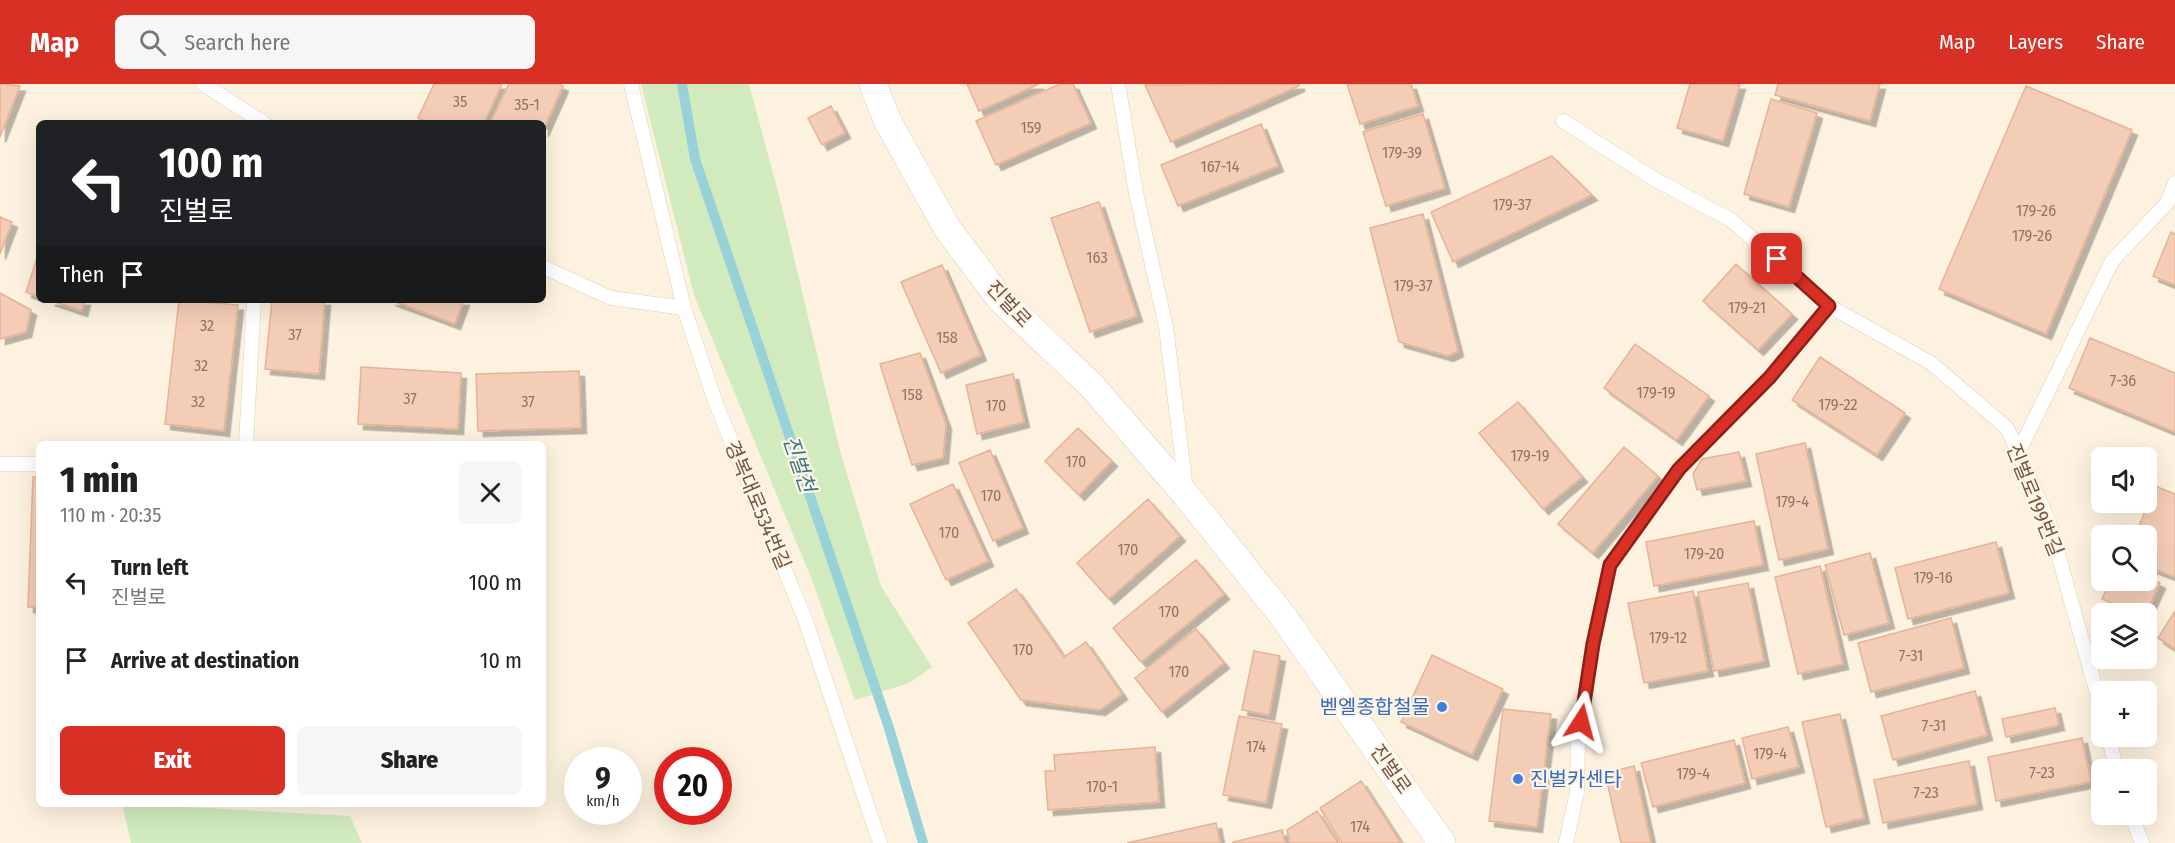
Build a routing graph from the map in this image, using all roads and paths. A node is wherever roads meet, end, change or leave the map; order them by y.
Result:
1 (203, 84) edge
2 (631, 84) edge
3 (873, 84) edge
4 (1118, 84) edge
5 (259, 120) edge
6 (1563, 121) dead end
7 (2175, 183) edge
8 (546, 268) edge
9 (254, 303) edge
10 (1829, 306) junction
11 (684, 308) junction
12 (246, 441) edge
13 (2018, 453) junction
14 (0, 464) edge
15 (36, 464) edge
16 (1186, 495) junction
17 (2094, 681) edge
18 (2135, 825) edge
19 (880, 843) edge
20 (1442, 843) edge
21 (1566, 843) edge
22 (2142, 843) edge

1 - 5 lane
2 - 11 lane, 경복대로534번길
3 - 16 street, 진벌로
4 - 16 lane
6 - 10 lane
7 - 13 lane
8 - 11 lane
9 - 12 lane
10 - 13 lane, 진벌로199번길
10 - 21 lane
11 - 19 lane, 경복대로534번길
13 - 17 lane, 진벌로199번길
14 - 15 lane
16 - 20 street, 진벌로
18 - 22 lane

